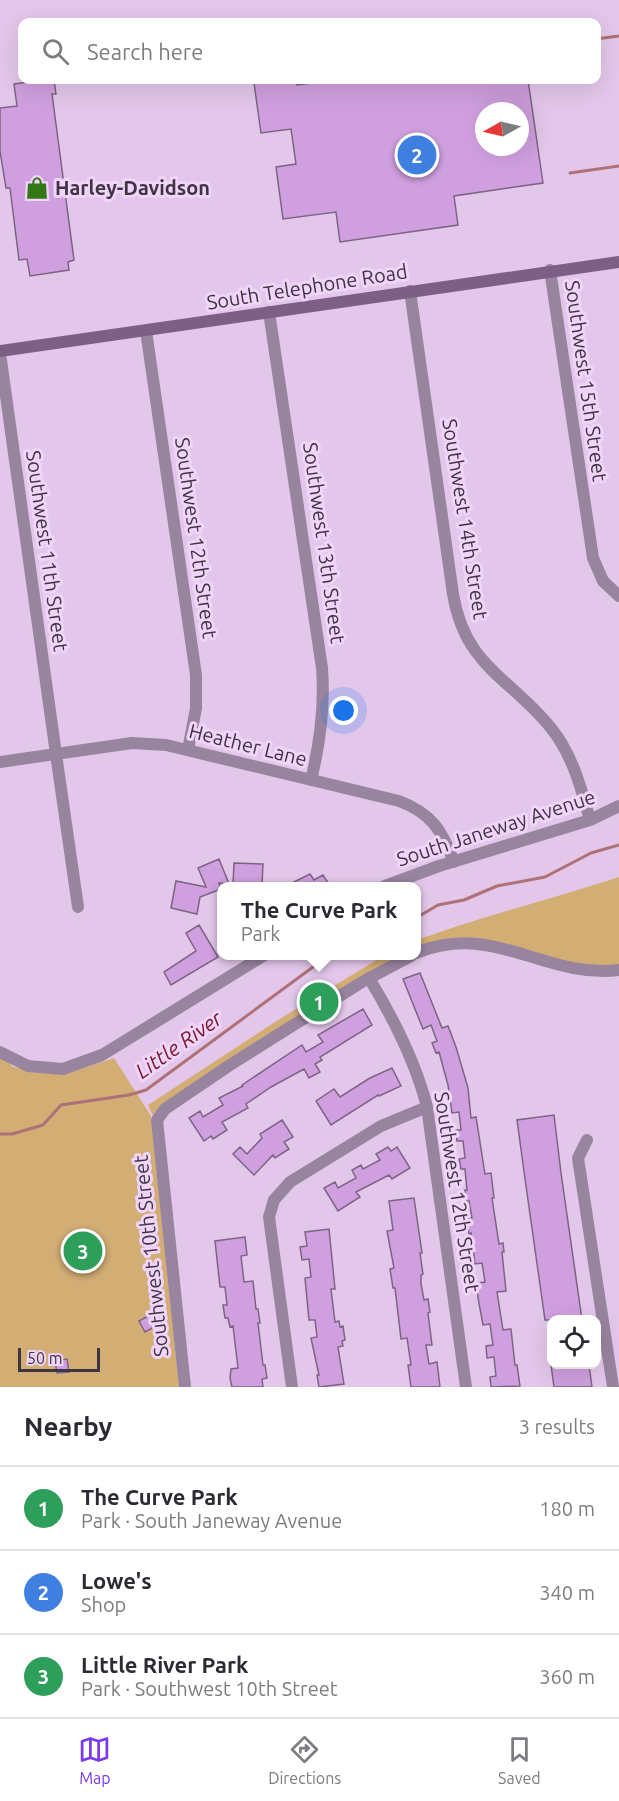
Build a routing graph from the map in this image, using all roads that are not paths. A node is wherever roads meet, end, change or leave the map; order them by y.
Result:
1 (619, 262) edge
2 (550, 270) junction
3 (410, 291) junction
4 (269, 312) junction
5 (146, 331) junction
6 (0, 352) edge
7 (619, 596) edge
8 (188, 750) junction
9 (56, 754) junction
10 (0, 762) edge
11 (311, 780) junction
12 (619, 806) edge
13 (590, 820) junction
14 (454, 862) junction
15 (396, 882) edge
16 (78, 907) dead end
17 (421, 951) edge
18 (245, 960) edge
19 (403, 960) edge
20 (619, 970) edge
21 (369, 978) junction
22 (0, 1052) edge
23 (427, 1107) junction
24 (587, 1140) dead end
25 (185, 1387) edge
26 (292, 1387) edge
27 (466, 1387) edge
28 (613, 1387) edge

1 - 2 main road, South Telephone Road
2 - 3 main road, South Telephone Road
2 - 7 street, Southwest 15th Street
3 - 4 main road, South Telephone Road
3 - 13 street, Southwest 14th Street
4 - 5 main road, South Telephone Road
4 - 11 street, Southwest 13th Street
5 - 6 main road, South Telephone Road
5 - 8 street, Southwest 12th Street
6 - 9 street, Southwest 11th Street
8 - 9 street, Heather Lane
8 - 11 street, Heather Lane
9 - 10 street, Heather Lane
9 - 16 street, Southwest 11th Street
11 - 14 street, Heather Lane
12 - 13 street, South Janeway Avenue
13 - 14 street, South Janeway Avenue
14 - 15 street, South Janeway Avenue
17 - 20 street
18 - 22 street
19 - 21 street
21 - 23 street, Southwest 12th Street
21 - 25 street, Southwest 10th Street
23 - 26 street
23 - 27 street, Southwest 12th Street
24 - 28 street

